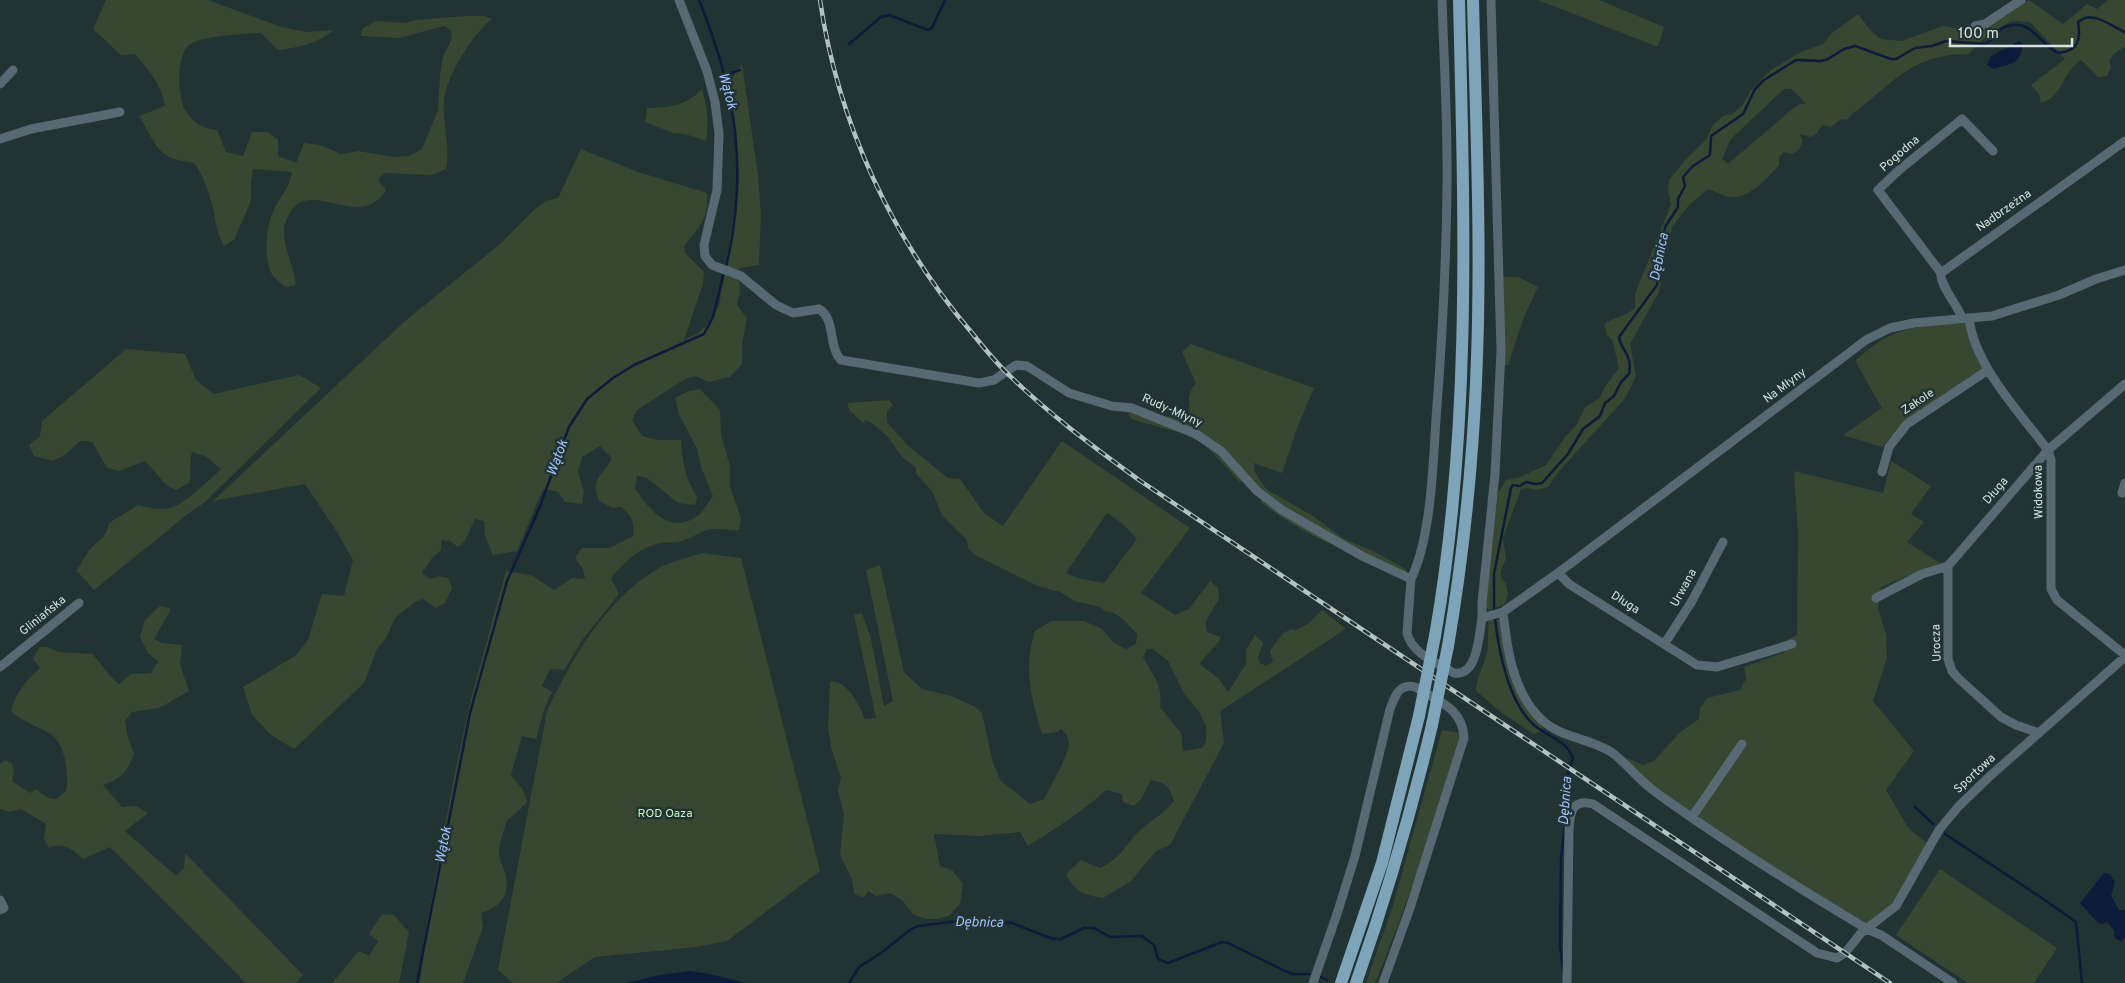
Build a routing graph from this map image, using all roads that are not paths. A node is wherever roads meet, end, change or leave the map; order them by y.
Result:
1 (679, 0) edge
2 (1442, 0) edge
3 (1459, 0) edge
4 (1474, 0) edge
5 (1491, 0) edge
6 (2021, 0) edge
7 (1975, 26) dead end
8 (13, 70) dead end
9 (0, 84) edge
10 (120, 112) dead end
11 (0, 139) edge
12 (2125, 141) edge
13 (1993, 151) dead end
14 (2125, 270) edge
15 (1940, 273) junction
16 (1966, 318) junction
17 (1988, 370) junction
18 (2125, 384) edge
19 (2048, 450) junction
20 (1882, 472) dead end
21 (2125, 483) edge
22 (2122, 493) dead end
23 (1723, 542) dead end
24 (1948, 566) junction
25 (1558, 573) junction
26 (1412, 579) junction
27 (1876, 598) dead end
28 (79, 603) dead end
29 (1502, 612) junction
30 (1482, 618) junction
31 (1665, 644) junction
32 (1792, 644) dead end
33 (2125, 656) edge
34 (0, 667) edge
35 (2038, 733) junction
36 (1742, 744) dead end
37 (1692, 817) junction
38 (0, 900) edge
39 (0, 910) edge
40 (1866, 929) junction
41 (1312, 983) edge
42 (1341, 983) edge
43 (1356, 983) edge
44 (1383, 983) edge
45 (1567, 983) edge
46 (1953, 983) edge

1 - 26 street, Rudy-Młyny
2 - 26 street
3 - 42 main road, bridge
4 - 43 main road, bridge
5 - 30 street
6 - 7 street
8 - 9 street
10 - 11 street
12 - 15 street, Nadbrzeżna
13 - 15 street, Pogodna
14 - 16 street, Na Młyny
15 - 16 street
16 - 17 street, Widokowa
16 - 25 street, Na Młyny
17 - 19 street, Widokowa
17 - 20 street, Zakole
18 - 19 street, Długa
19 - 24 street, Długa
19 - 33 street, Widokowa
21 - 22 street
23 - 31 street, Urwana
24 - 27 street
24 - 35 street, Urocza
25 - 29 street, Na Młyny
25 - 31 street, Długa
26 - 30 street
28 - 34 street, Gliniańska
29 - 30 street
29 - 37 street
31 - 32 street, Długa
33 - 35 street, Sportowa
35 - 40 street, Sportowa
36 - 37 street
37 - 40 street
38 - 39 street
40 - 45 street, Sportowa
40 - 46 street
41 - 44 street

